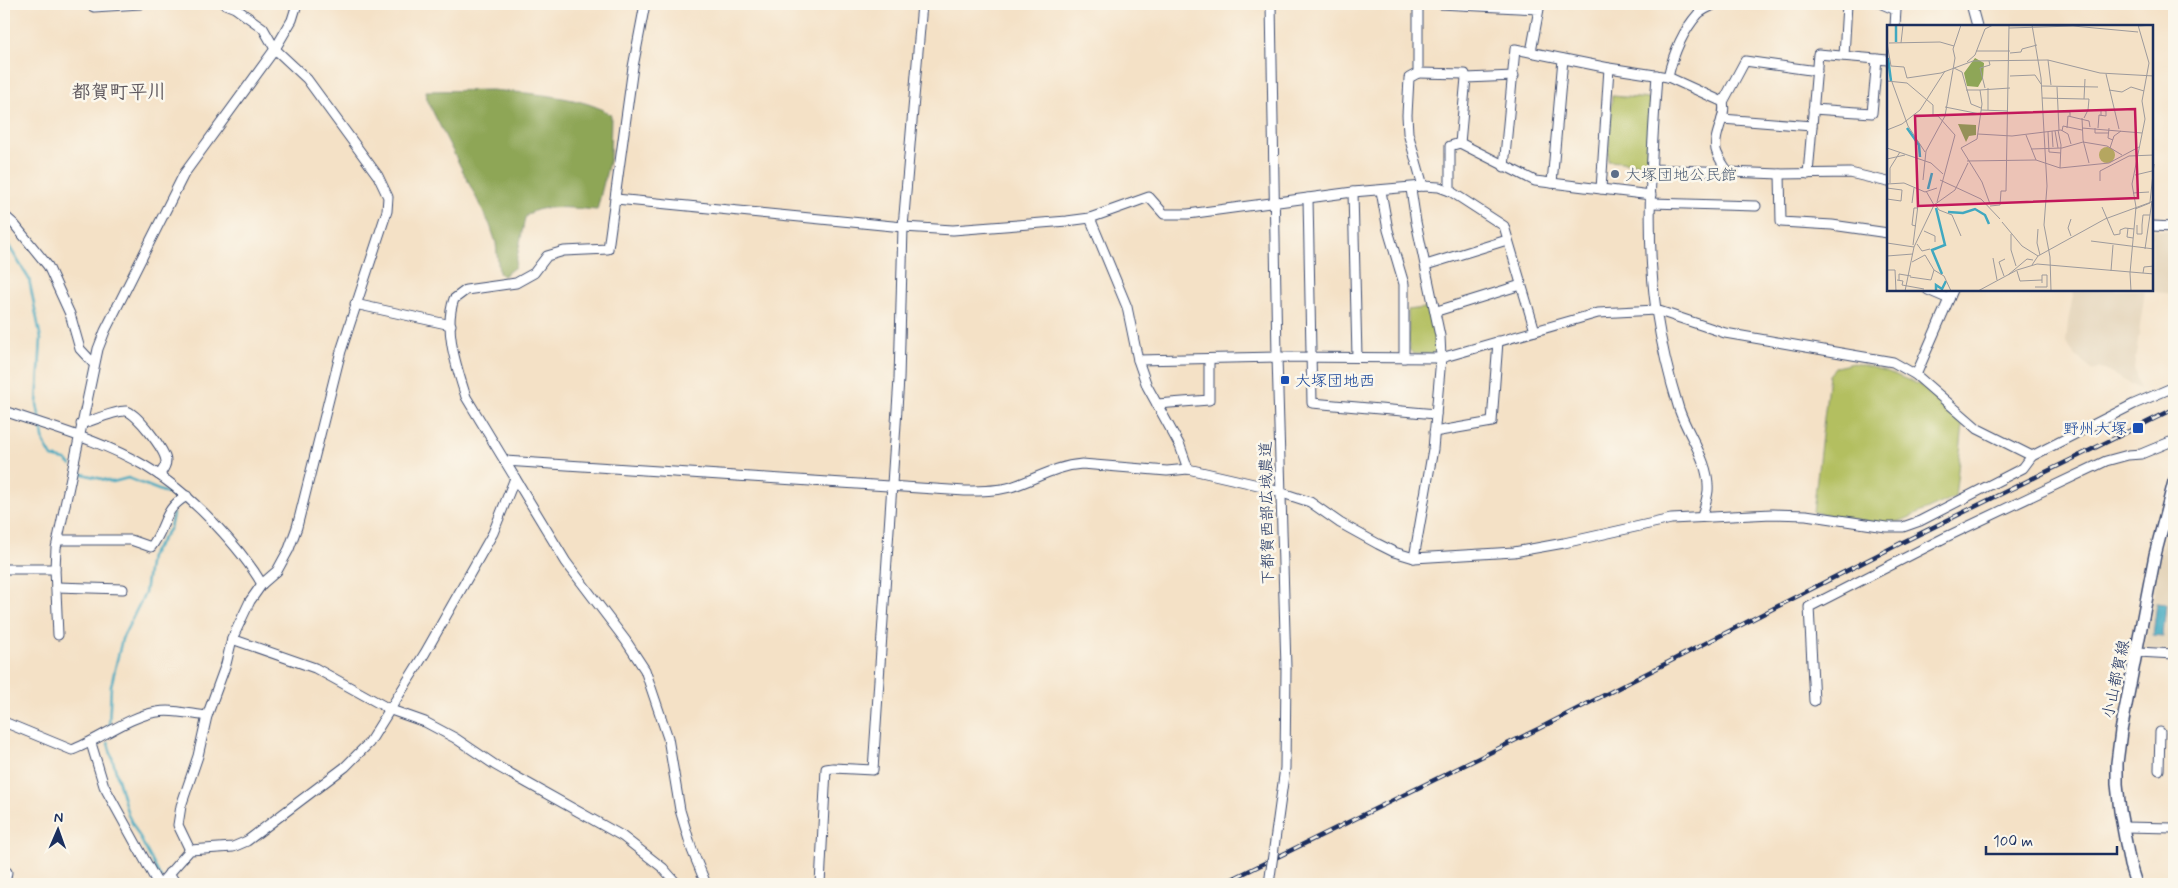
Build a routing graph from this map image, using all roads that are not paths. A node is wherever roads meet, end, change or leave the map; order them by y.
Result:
1 (88, 4) edge
2 (140, 4) edge
3 (225, 4) edge
4 (298, 4) edge
5 (645, 4) edge
6 (922, 4) edge
7 (1272, 4) edge
8 (1418, 4) edge
9 (1440, 4) edge
10 (1715, 4) edge
11 (1848, 4) edge
12 (1882, 4) edge
13 (1971, 4) edge
14 (1896, 25) edge
15 (1977, 25) edge
16 (274, 49) junction
17 (1531, 52) junction
18 (1844, 56) junction
19 (1563, 59) junction
20 (1877, 59) junction
21 (1887, 60) edge
22 (1609, 68) junction
23 (1816, 71) junction
24 (1418, 73) junction
25 (1657, 75) junction
26 (1514, 76) junction
27 (1668, 77) junction
28 (1466, 78) junction
29 (1723, 102) junction
30 (1813, 109) junction
31 (1722, 119) junction
32 (1812, 126) junction
33 (1460, 143) junction
34 (1504, 166) junction
35 (1651, 169) junction
36 (1728, 172) junction
37 (1780, 174) junction
38 (1808, 174) junction
39 (1887, 182) edge
40 (1552, 183) junction
41 (1422, 186) junction
42 (1412, 189) junction
43 (1601, 189) junction
44 (1381, 191) junction
45 (1450, 191) junction
46 (1353, 192) junction
47 (1308, 198) junction
48 (616, 199) junction
49 (1651, 199) junction
50 (1275, 202) junction
51 (1756, 206) dead end
52 (4, 215) edge
53 (1090, 218) junction
54 (2153, 226) edge
55 (903, 227) junction
56 (2174, 227) edge
57 (1887, 233) edge
58 (1508, 240) junction
59 (1426, 265) junction
60 (1522, 285) junction
61 (1934, 291) edge
62 (1951, 294) edge
63 (355, 304) junction
64 (1436, 310) junction
65 (1656, 310) junction
66 (450, 325) junction
67 (1535, 331) junction
68 (1498, 341) junction
69 (1277, 357) junction
70 (1312, 358) junction
71 (1357, 358) junction
72 (1404, 358) junction
73 (1441, 358) junction
74 (1138, 360) junction
75 (1210, 360) junction
76 (93, 363) junction
77 (1916, 375) junction
78 (2174, 387) edge
79 (1157, 404) junction
80 (4, 411) edge
81 (1436, 414) junction
82 (81, 424) junction
83 (1434, 432) junction
84 (78, 438) junction
85 (2174, 443) edge
86 (2032, 456) junction
87 (505, 461) junction
88 (1188, 469) junction
89 (159, 475) junction
90 (515, 478) junction
91 (2174, 482) edge
92 (893, 487) junction
93 (1281, 492) junction
94 (187, 496) junction
95 (1702, 517) junction
96 (58, 540) junction
97 (1414, 558) junction
98 (4, 569) edge
99 (54, 569) junction
100 (262, 584) junction
101 (56, 587) junction
102 (123, 589) dead end
103 (58, 630) dead end
104 (232, 639) junction
105 (2138, 652) junction
106 (2174, 654) edge
107 (1814, 701) dead end
108 (391, 710) junction
109 (207, 716) junction
110 (4, 722) edge
111 (2160, 732) dead end
112 (91, 743) junction
113 (2159, 770) dead end
114 (2123, 828) junction
115 (2174, 828) edge
116 (190, 850) junction
117 (7, 872) dead end
118 (169, 873) junction
119 (5, 884) edge
120 (159, 884) edge
121 (176, 884) edge
122 (677, 884) edge
123 (706, 884) edge
124 (820, 884) edge
125 (1269, 884) edge
126 (2136, 884) edge

1 - 2 street
3 - 16 street
4 - 16 street
5 - 48 street
6 - 55 street
7 - 50 street, 下都賀西部広域農道
8 - 24 street
9 - 17 street
10 - 27 street
11 - 18 street
12 - 14 street
13 - 15 street
16 - 63 street
16 - 76 street
17 - 19 street
17 - 26 street
18 - 20 street
18 - 23 street
19 - 22 street
19 - 40 street
20 - 21 street
20 - 30 street
22 - 25 street
22 - 43 street
23 - 29 street
23 - 30 street
24 - 28 street
24 - 41 street
25 - 27 street
25 - 35 street
26 - 28 street
26 - 34 street
27 - 29 street
28 - 33 street
29 - 31 street
30 - 32 street
31 - 32 street
31 - 36 street
32 - 38 street
33 - 34 street
33 - 45 street
34 - 40 street
35 - 36 street
35 - 49 street
36 - 37 street
37 - 38 street
37 - 57 street
38 - 39 street
40 - 43 street
41 - 42 street
41 - 45 street
42 - 44 street
42 - 59 street
43 - 49 street
44 - 46 street
44 - 72 street
45 - 58 street
46 - 47 street
46 - 71 street
47 - 50 street
47 - 70 street
48 - 55 street
48 - 66 street
49 - 51 street
49 - 65 street
50 - 53 street
50 - 69 street, 下都賀西部広域農道
52 - 76 street
53 - 55 street
53 - 74 street
54 - 56 street
55 - 92 street
58 - 59 street
58 - 60 street
59 - 64 street
60 - 64 street
60 - 67 street
61 - 62 street
62 - 77 street
63 - 66 street
63 - 100 street
64 - 73 street
65 - 67 street
65 - 77 street
65 - 95 street
66 - 87 street
67 - 68 street
68 - 73 street
68 - 83 street
69 - 70 street
69 - 75 street
69 - 93 street, 下都賀西部広域農道
70 - 71 street
70 - 81 street
71 - 72 street
72 - 73 street
73 - 81 street
74 - 75 street
74 - 79 street
75 - 79 street
76 - 82 street
77 - 86 street
78 - 86 street
79 - 88 street
80 - 84 street
81 - 83 street
82 - 84 street
82 - 89 street
83 - 97 street
84 - 89 street
84 - 96 street
85 - 107 street
86 - 95 street
87 - 90 street
87 - 92 street
88 - 92 street
88 - 93 street
89 - 94 street
90 - 108 street
90 - 123 street
91 - 105 main road, 小山都賀線
92 - 124 street
93 - 97 street
93 - 125 street, 下都賀西部広域農道, bridge
94 - 96 street
94 - 100 street
95 - 97 street
96 - 99 street
98 - 99 street
99 - 101 street
100 - 104 street
101 - 102 street
101 - 103 street
104 - 108 street
104 - 109 street
105 - 106 street
105 - 114 main road, 小山都賀線
108 - 116 street
108 - 122 street
109 - 112 street
109 - 116 street
110 - 112 street
111 - 113 street
112 - 120 street
114 - 115 street
114 - 126 main road, 小山都賀線
116 - 118 street
117 - 119 street
118 - 120 street
118 - 121 street

